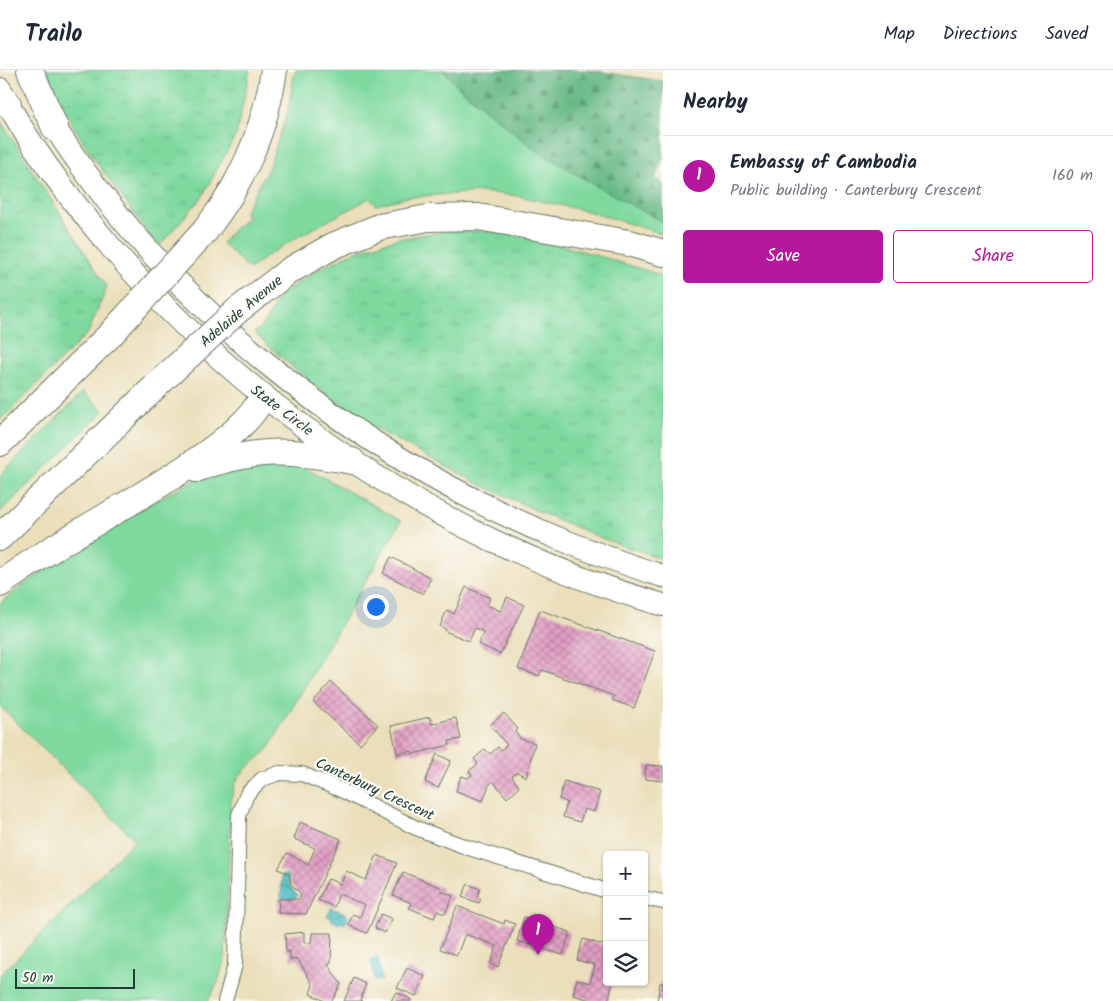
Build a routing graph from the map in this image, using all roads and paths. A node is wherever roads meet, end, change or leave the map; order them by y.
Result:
1 (20, 70) edge
2 (30, 70) edge
3 (274, 70) edge
4 (3, 96) edge
5 (55, 128) junction
6 (663, 253) edge
7 (244, 346) junction
8 (262, 396) junction
9 (0, 442) edge
10 (352, 461) junction
11 (171, 478) junction
12 (0, 537) edge
13 (663, 576) edge
14 (0, 584) edge
15 (663, 605) edge
16 (603, 890) edge
17 (648, 899) edge
18 (663, 902) edge
19 (225, 1001) edge

1 - 5 main road, State Circle
2 - 5 highway
3 - 9 highway, bridge
4 - 8 main road, State Circle
5 - 7 main road, State Circle
6 - 12 highway, Adelaide Avenue, bridge
7 - 8 main road
7 - 13 main road, State Circle
8 - 10 main road, State Circle
8 - 11 highway
10 - 11 highway
10 - 15 main road, State Circle
11 - 14 highway
16 - 19 street, Canterbury Crescent
17 - 18 street

